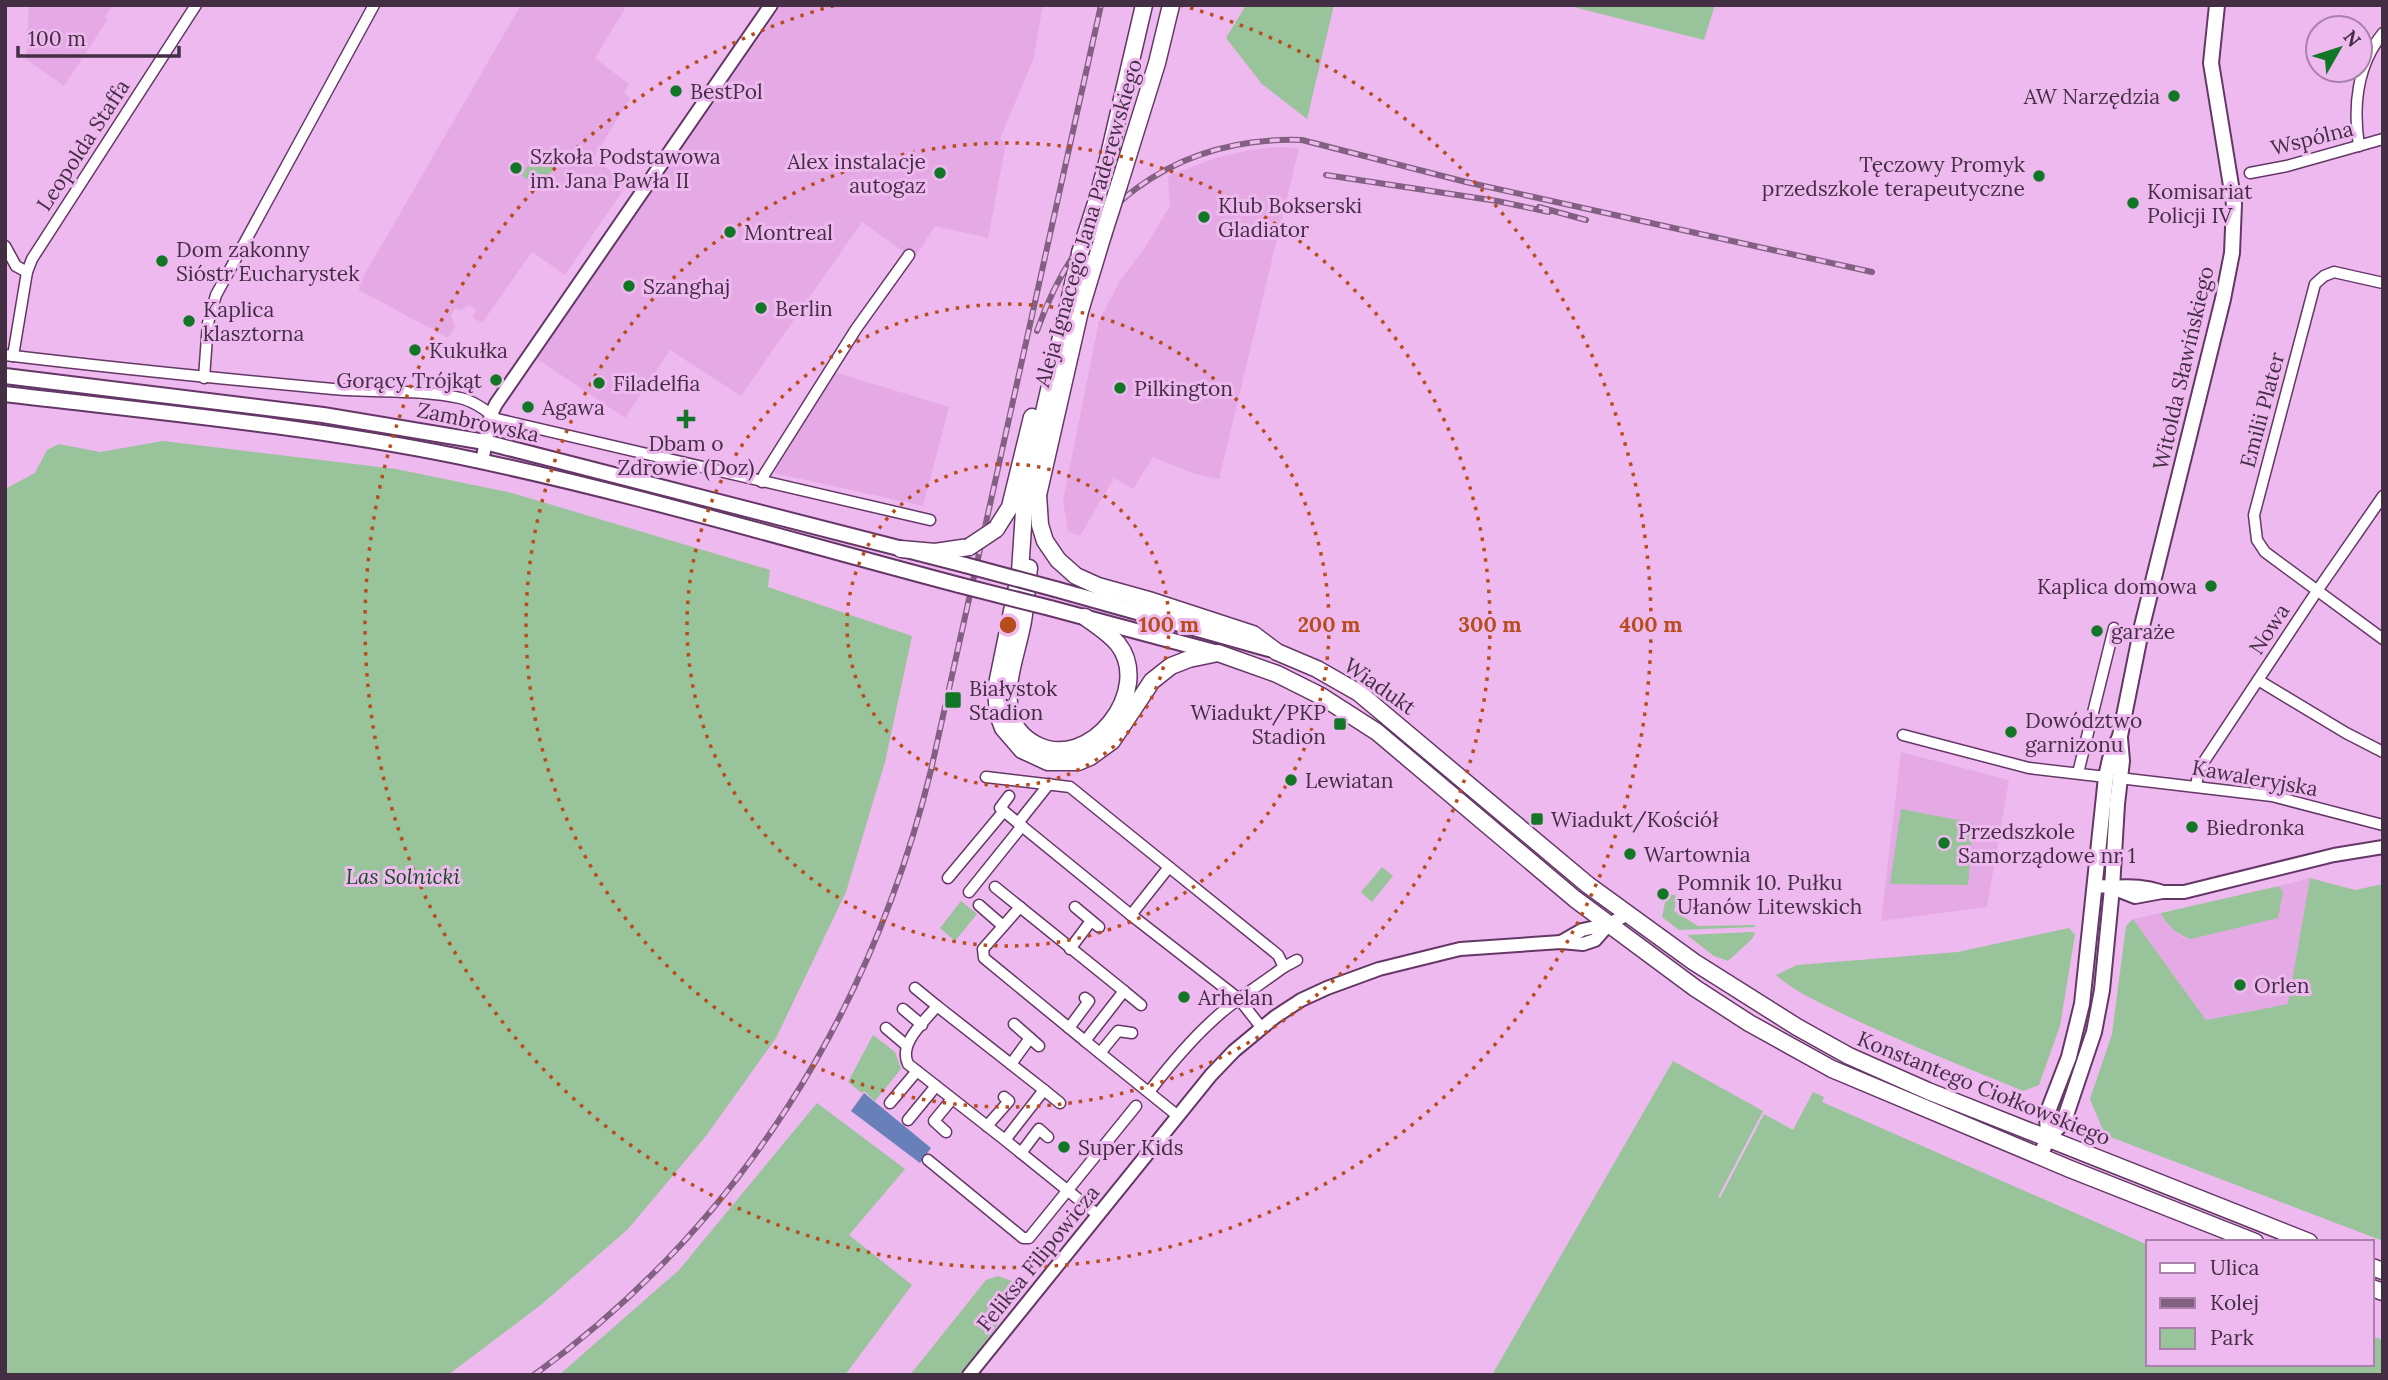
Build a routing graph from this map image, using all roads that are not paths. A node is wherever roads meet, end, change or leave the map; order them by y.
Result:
1 (196, 5) edge
2 (374, 5) edge
3 (771, 5) edge
4 (1144, 5) edge
5 (1171, 5) edge
6 (2217, 5) edge
7 (2383, 33) edge
8 (2383, 139) edge
9 (2359, 146) junction
10 (2250, 173) dead end
11 (5, 246) edge
12 (1080, 253) junction
13 (909, 255) dead end
14 (27, 272) junction
15 (2381, 280) edge
16 (9, 356) edge
17 (5, 376) edge
18 (204, 378) junction
19 (5, 394) edge
20 (491, 414) junction
21 (485, 442) junction
22 (482, 462) junction
23 (762, 482) junction
24 (1038, 494) junction
25 (2383, 496) edge
26 (930, 520) dead end
27 (901, 549) junction
28 (934, 558) joint
29 (932, 577) joint
30 (2317, 591) junction
31 (1084, 617) junction
32 (2115, 628) dead end
33 (2383, 639) edge
34 (1277, 652) junction
35 (1218, 653) junction
36 (2259, 680) junction
37 (1903, 735) dead end
38 (2383, 752) edge
39 (2078, 773) junction
40 (986, 777) dead end
41 (2113, 777) junction
42 (1049, 784) junction
43 (2196, 786) junction
44 (1010, 796) dead end
45 (1004, 811) junction
46 (1020, 825) junction
47 (2383, 825) edge
48 (2383, 847) edge
49 (1169, 867) junction
50 (948, 878) dead end
51 (2095, 886) junction
52 (995, 887) dead end
53 (2112, 888) junction
54 (969, 892) dead end
55 (979, 905) dead end
56 (1020, 907) junction
57 (1075, 907) dead end
58 (1628, 914) junction
59 (1131, 915) junction
60 (1609, 924) junction
61 (1003, 926) junction
62 (1070, 948) junction
63 (1297, 960) dead end
64 (1284, 967) junction
65 (915, 988) dead end
66 (1124, 992) junction
67 (1085, 998) dead end
68 (1239, 999) junction
69 (1141, 1005) dead end
70 (937, 1006) junction
71 (903, 1009) dead end
72 (1014, 1024) dead end
73 (922, 1025) junction
74 (1261, 1027) junction
75 (886, 1028) dead end
76 (1069, 1028) junction
77 (1132, 1033) dead end
78 (1085, 1041) junction
79 (906, 1045) junction
80 (1100, 1053) junction
81 (1011, 1064) junction
82 (917, 1071) junction
83 (1900, 1080) junction
84 (936, 1086) junction
85 (1044, 1090) junction
86 (1149, 1092) junction
87 (1893, 1096) junction
88 (1004, 1097) dead end
89 (952, 1098) junction
90 (1060, 1103) dead end
91 (890, 1104) dead end
92 (1136, 1106) dead end
93 (1178, 1116) junction
94 (908, 1120) dead end
95 (987, 1126) junction
96 (946, 1132) dead end
97 (1048, 1136) dead end
98 (2048, 1138) junction
99 (1005, 1140) junction
100 (1021, 1153) junction
101 (2040, 1156) junction
102 (928, 1160) dead end
103 (1068, 1191) junction
104 (1098, 1215) junction
105 (2250, 1240) edge
106 (2304, 1240) edge
107 (969, 1375) edge

1 - 14 street, Leopolda Staffa
2 - 18 street
3 - 20 street
4 - 12 main road, Aleja Ignacego Jana Paderewskiego, bridge
5 - 24 main road, Aleja Ignacego Jana Paderewskiego, bridge
6 - 41 main road, Witolda Sławińskiego
7 - 9 street
8 - 9 street, Wspólna
9 - 10 street, Wspólna
11 - 14 street
12 - 27 main road, bridge
12 - 35 main road
13 - 23 street
14 - 16 street, Leopolda Staffa
15 - 30 street, Emilii Plater
16 - 18 street, Zambrowska
17 - 21 main road, Zambrowska
18 - 20 street, Zambrowska
19 - 22 main road, Zambrowska
20 - 21 street
20 - 23 street, Zambrowska
21 - 22 street
21 - 27 main road, Zambrowska
22 - 29 main road, Zambrowska
23 - 26 street, Zambrowska
24 - 31 main road
24 - 34 main road
25 - 30 street, Nowa
27 - 28 main road, Zambrowska
28 - 34 main road, Wiadukt, bridge
29 - 31 main road, Wiadukt, bridge
30 - 33 street, Emilii Plater
30 - 36 street, Nowa
31 - 35 main road, Wiadukt
32 - 39 street
34 - 58 main road, Wiadukt
35 - 60 main road, Wiadukt
36 - 38 street
36 - 43 street, Nowa
37 - 39 street, Kawaleryjska
39 - 41 street, Kawaleryjska
40 - 42 street
41 - 43 street, Kawaleryjska
41 - 51 main road, Witolda Sławińskiego
41 - 53 main road, Witolda Sławińskiego
42 - 46 street
42 - 49 street
43 - 47 street, Kawaleryjska
44 - 45 street
45 - 46 street
45 - 50 street
46 - 54 street
46 - 59 street
48 - 53 street
49 - 59 street
49 - 64 street
51 - 53 street
51 - 98 main road, Witolda Sławińskiego
52 - 56 street
53 - 98 main road, Witolda Sławińskiego
55 - 61 street
56 - 61 street
56 - 62 street
57 - 62 street
58 - 60 street, Feliksa Filipowicza
58 - 83 main road, Konstantego Ciołkowskiego
59 - 68 street
60 - 74 street, Feliksa Filipowicza
60 - 87 main road, Konstantego Ciołkowskiego
61 - 76 street
62 - 66 street
63 - 64 street
64 - 68 street
65 - 70 street
66 - 69 street
66 - 78 street
67 - 76 street
68 - 74 street
68 - 86 street
70 - 73 street
70 - 81 street
71 - 73 street
72 - 81 street
73 - 79 street
74 - 93 street, Feliksa Filipowicza
75 - 79 street
76 - 78 street
77 - 80 street
78 - 80 street
79 - 82 street
80 - 86 street
81 - 85 street
82 - 84 street
82 - 91 street
83 - 87 main road
83 - 98 main road, Konstantego Ciołkowskiego
84 - 89 street
84 - 94 street
85 - 90 street
85 - 99 street
86 - 93 street
87 - 101 main road, Konstantego Ciołkowskiego
88 - 95 street
89 - 95 street
89 - 96 street
92 - 103 street
93 - 104 street, Feliksa Filipowicza
95 - 99 street
97 - 100 street
98 - 101 main road, Witolda Sławińskiego
98 - 106 main road, Konstantego Ciołkowskiego
99 - 100 street
100 - 103 street
101 - 105 main road, Konstantego Ciołkowskiego
102 - 103 street
103 - 104 street
104 - 107 street, Feliksa Filipowicza

